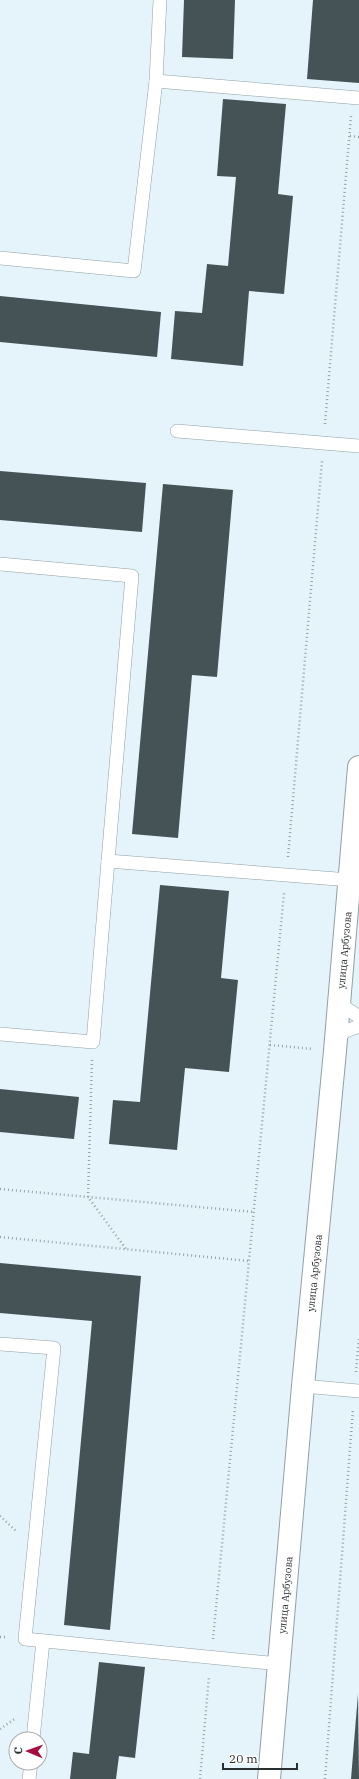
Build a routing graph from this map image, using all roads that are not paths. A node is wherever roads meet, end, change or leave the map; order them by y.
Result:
1 (160, 0) edge
2 (156, 81) junction
3 (356, 98) edge
4 (0, 258) edge
5 (177, 431) dead end
6 (359, 446) edge
7 (0, 564) edge
8 (359, 767) edge
9 (108, 861) junction
10 (350, 880) junction
11 (340, 999) junction
12 (359, 1017) edge
13 (359, 1026) edge
14 (0, 1034) edge
15 (336, 1038) junction
16 (0, 1344) edge
17 (303, 1386) junction
18 (357, 1390) edge
19 (43, 1641) junction
20 (279, 1664) junction
21 (34, 1731) edge
22 (269, 1779) edge

1 - 2 lane
2 - 3 lane
2 - 4 lane
5 - 6 lane
7 - 9 lane
8 - 10 street, улица Арбузова
9 - 10 lane
9 - 14 lane
10 - 11 street, улица Арбузова
11 - 12 lane
11 - 15 street, улица Арбузова
13 - 15 lane
15 - 17 street, улица Арбузова
16 - 19 lane
17 - 18 lane
17 - 20 street, улица Арбузова
19 - 20 lane
19 - 21 lane
20 - 22 street, улица Арбузова

